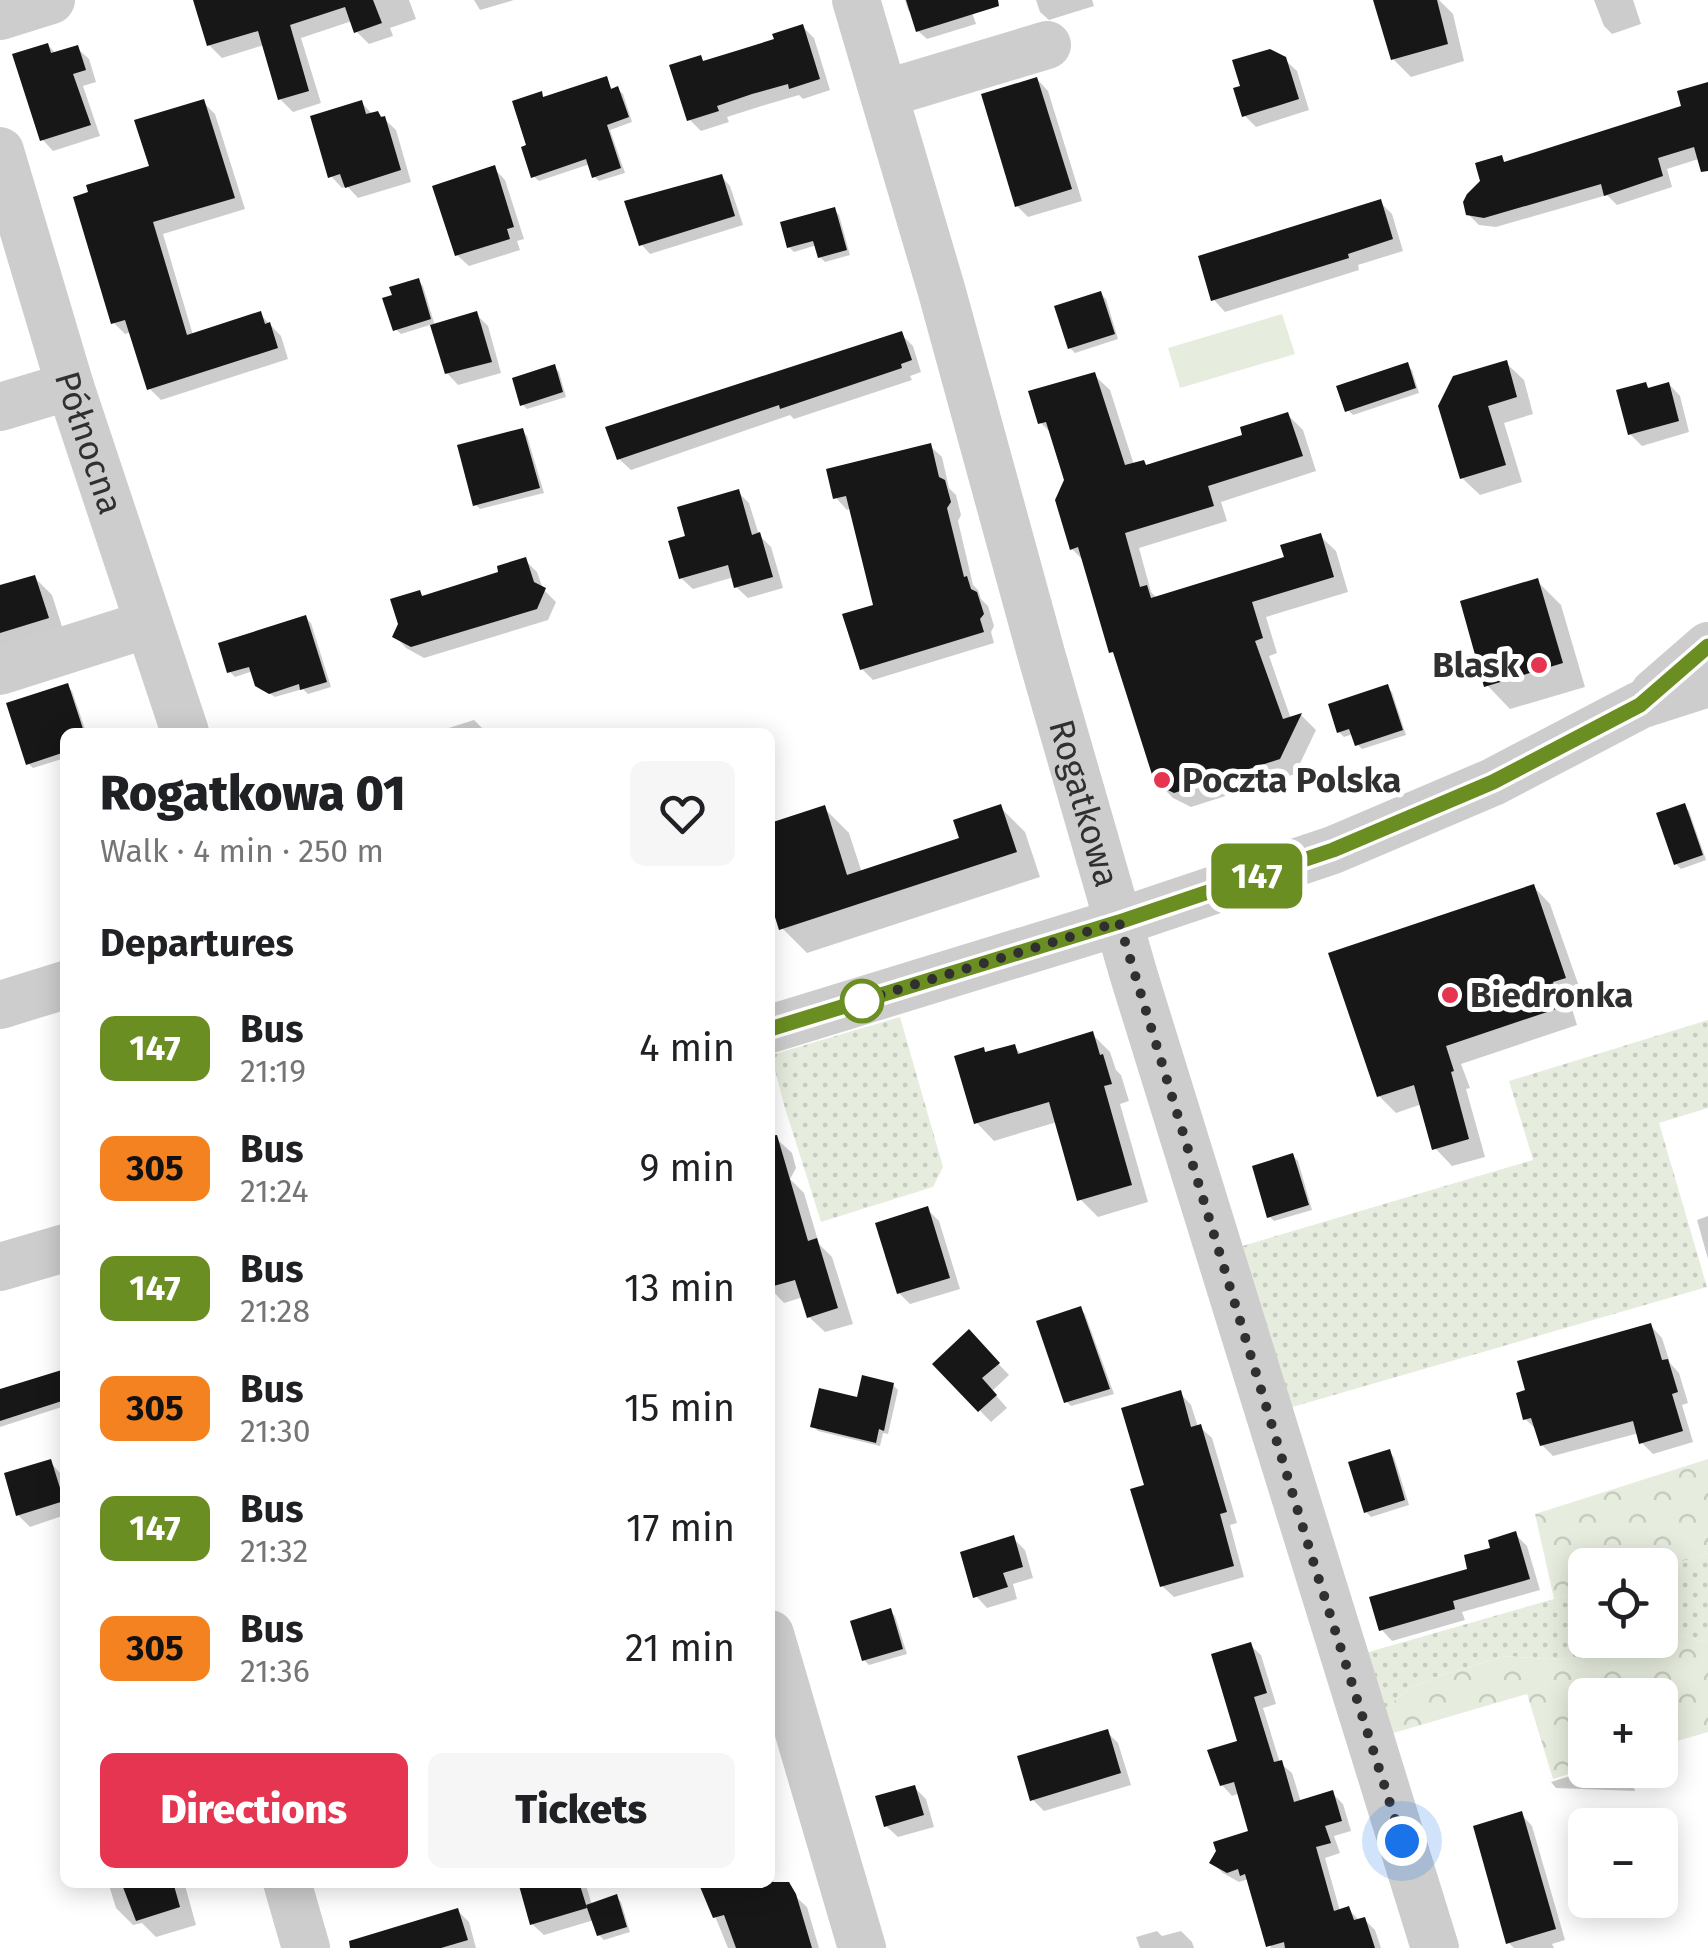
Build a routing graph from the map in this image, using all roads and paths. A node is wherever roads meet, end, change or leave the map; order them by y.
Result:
1 (51, 0) edge
2 (856, 0) edge
3 (0, 16) edge
4 (1046, 46) dead end
5 (884, 94) junction
6 (0, 151) edge
7 (8, 205) edge
8 (70, 386) junction
9 (0, 407) edge
10 (148, 624) junction
11 (1708, 646) edge
12 (0, 671) edge
13 (1708, 683) edge
14 (1640, 705) junction
15 (184, 728) edge
16 (1119, 922) junction
17 (60, 987) edge
18 (0, 1005) edge
19 (775, 1027) edge
20 (60, 1249) edge
21 (0, 1267) edge
22 (775, 1651) edge
23 (288, 1888) edge
24 (306, 1948) edge
25 (862, 1948) edge
26 (1434, 1948) edge

1 - 3 street
2 - 5 street, Rogatkowa
4 - 5 street
5 - 16 street, Rogatkowa
6 - 7 street, Północna
7 - 8 street, Północna
8 - 9 street
8 - 10 street, Północna
10 - 12 street
10 - 15 street, Północna
11 - 14 street
13 - 14 street
14 - 16 street
16 - 19 street
16 - 26 street, Rogatkowa
17 - 18 street
20 - 21 street
22 - 25 street
23 - 24 street

